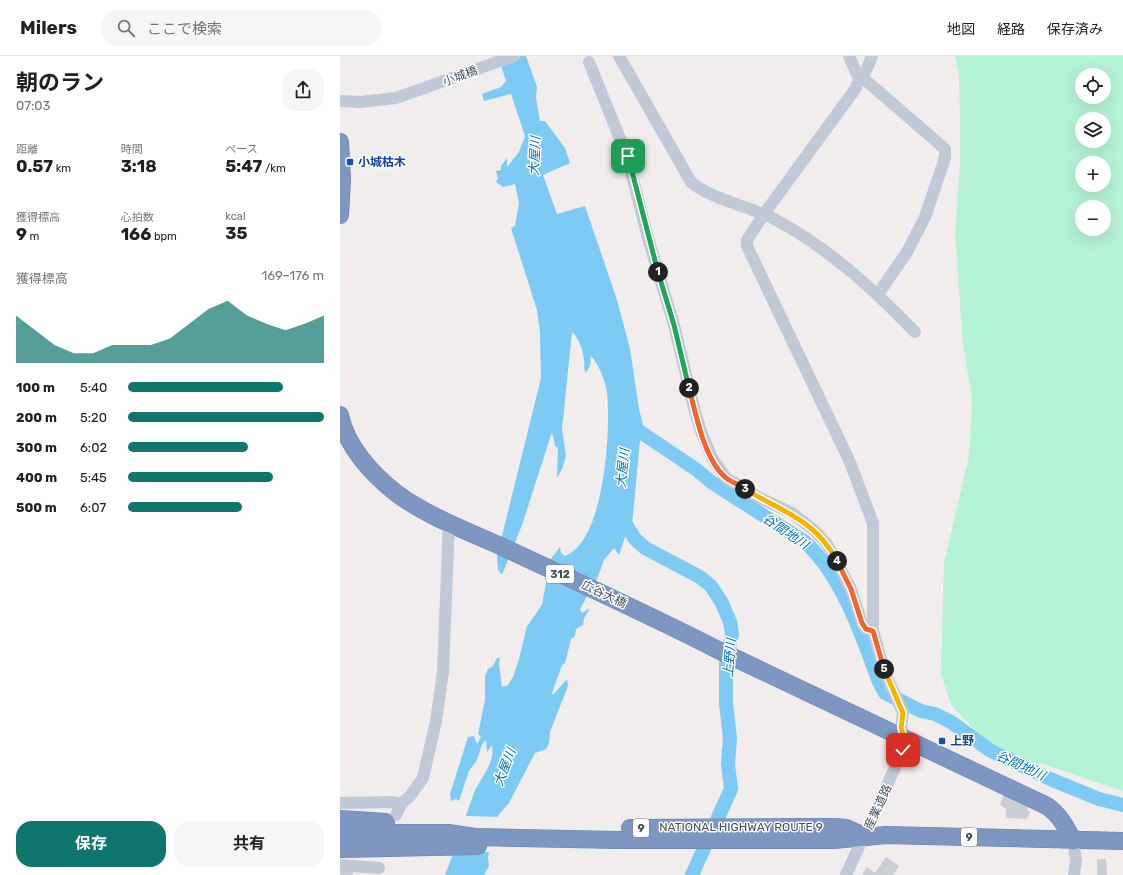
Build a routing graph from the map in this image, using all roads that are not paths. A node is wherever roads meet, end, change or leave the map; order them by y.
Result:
1 (514, 56) edge
2 (619, 56) edge
3 (849, 56) edge
4 (872, 56) edge
5 (589, 62) dead end
6 (861, 79) junction
7 (340, 101) edge
8 (340, 142) edge
9 (764, 214) junction
10 (340, 215) edge
11 (878, 294) junction
12 (915, 332) dead end
13 (340, 416) edge
14 (450, 523) junction
15 (873, 631) junction
16 (904, 737) junction
17 (340, 803) edge
18 (340, 820) edge
19 (340, 833) edge
20 (408, 834) junction
21 (543, 834) junction
22 (864, 836) junction
23 (1073, 841) junction
24 (1123, 841) edge
25 (340, 849) edge
26 (383, 855) dead end
27 (340, 865) edge
28 (358, 870) edge
29 (378, 872) edge
30 (846, 875) edge
31 (1074, 875) edge

1 - 7 street, 小城橋
2 - 9 street
3 - 6 street
4 - 6 street
5 - 15 street
6 - 9 street
6 - 11 street
8 - 10 highway
9 - 11 street
9 - 15 street
11 - 12 street
13 - 14 highway, 312
14 - 16 highway, 広谷大橋 / 312
14 - 17 street
15 - 16 street, 産業道路
16 - 22 street, 産業道路
16 - 23 highway, 312
18 - 20 highway
19 - 20 highway
20 - 21 highway
20 - 21 highway
20 - 21 highway
20 - 25 highway
21 - 22 highway, NATIONAL HIGHWAY ROUTE 9 / 9
22 - 23 highway, NATIONAL HIGHWAY ROUTE 9 / 9
22 - 30 street, 産業道路
23 - 24 highway, NATIONAL HIGHWAY ROUTE 9 / 9
23 - 31 street
26 - 29 street
27 - 28 street
28 - 29 street

